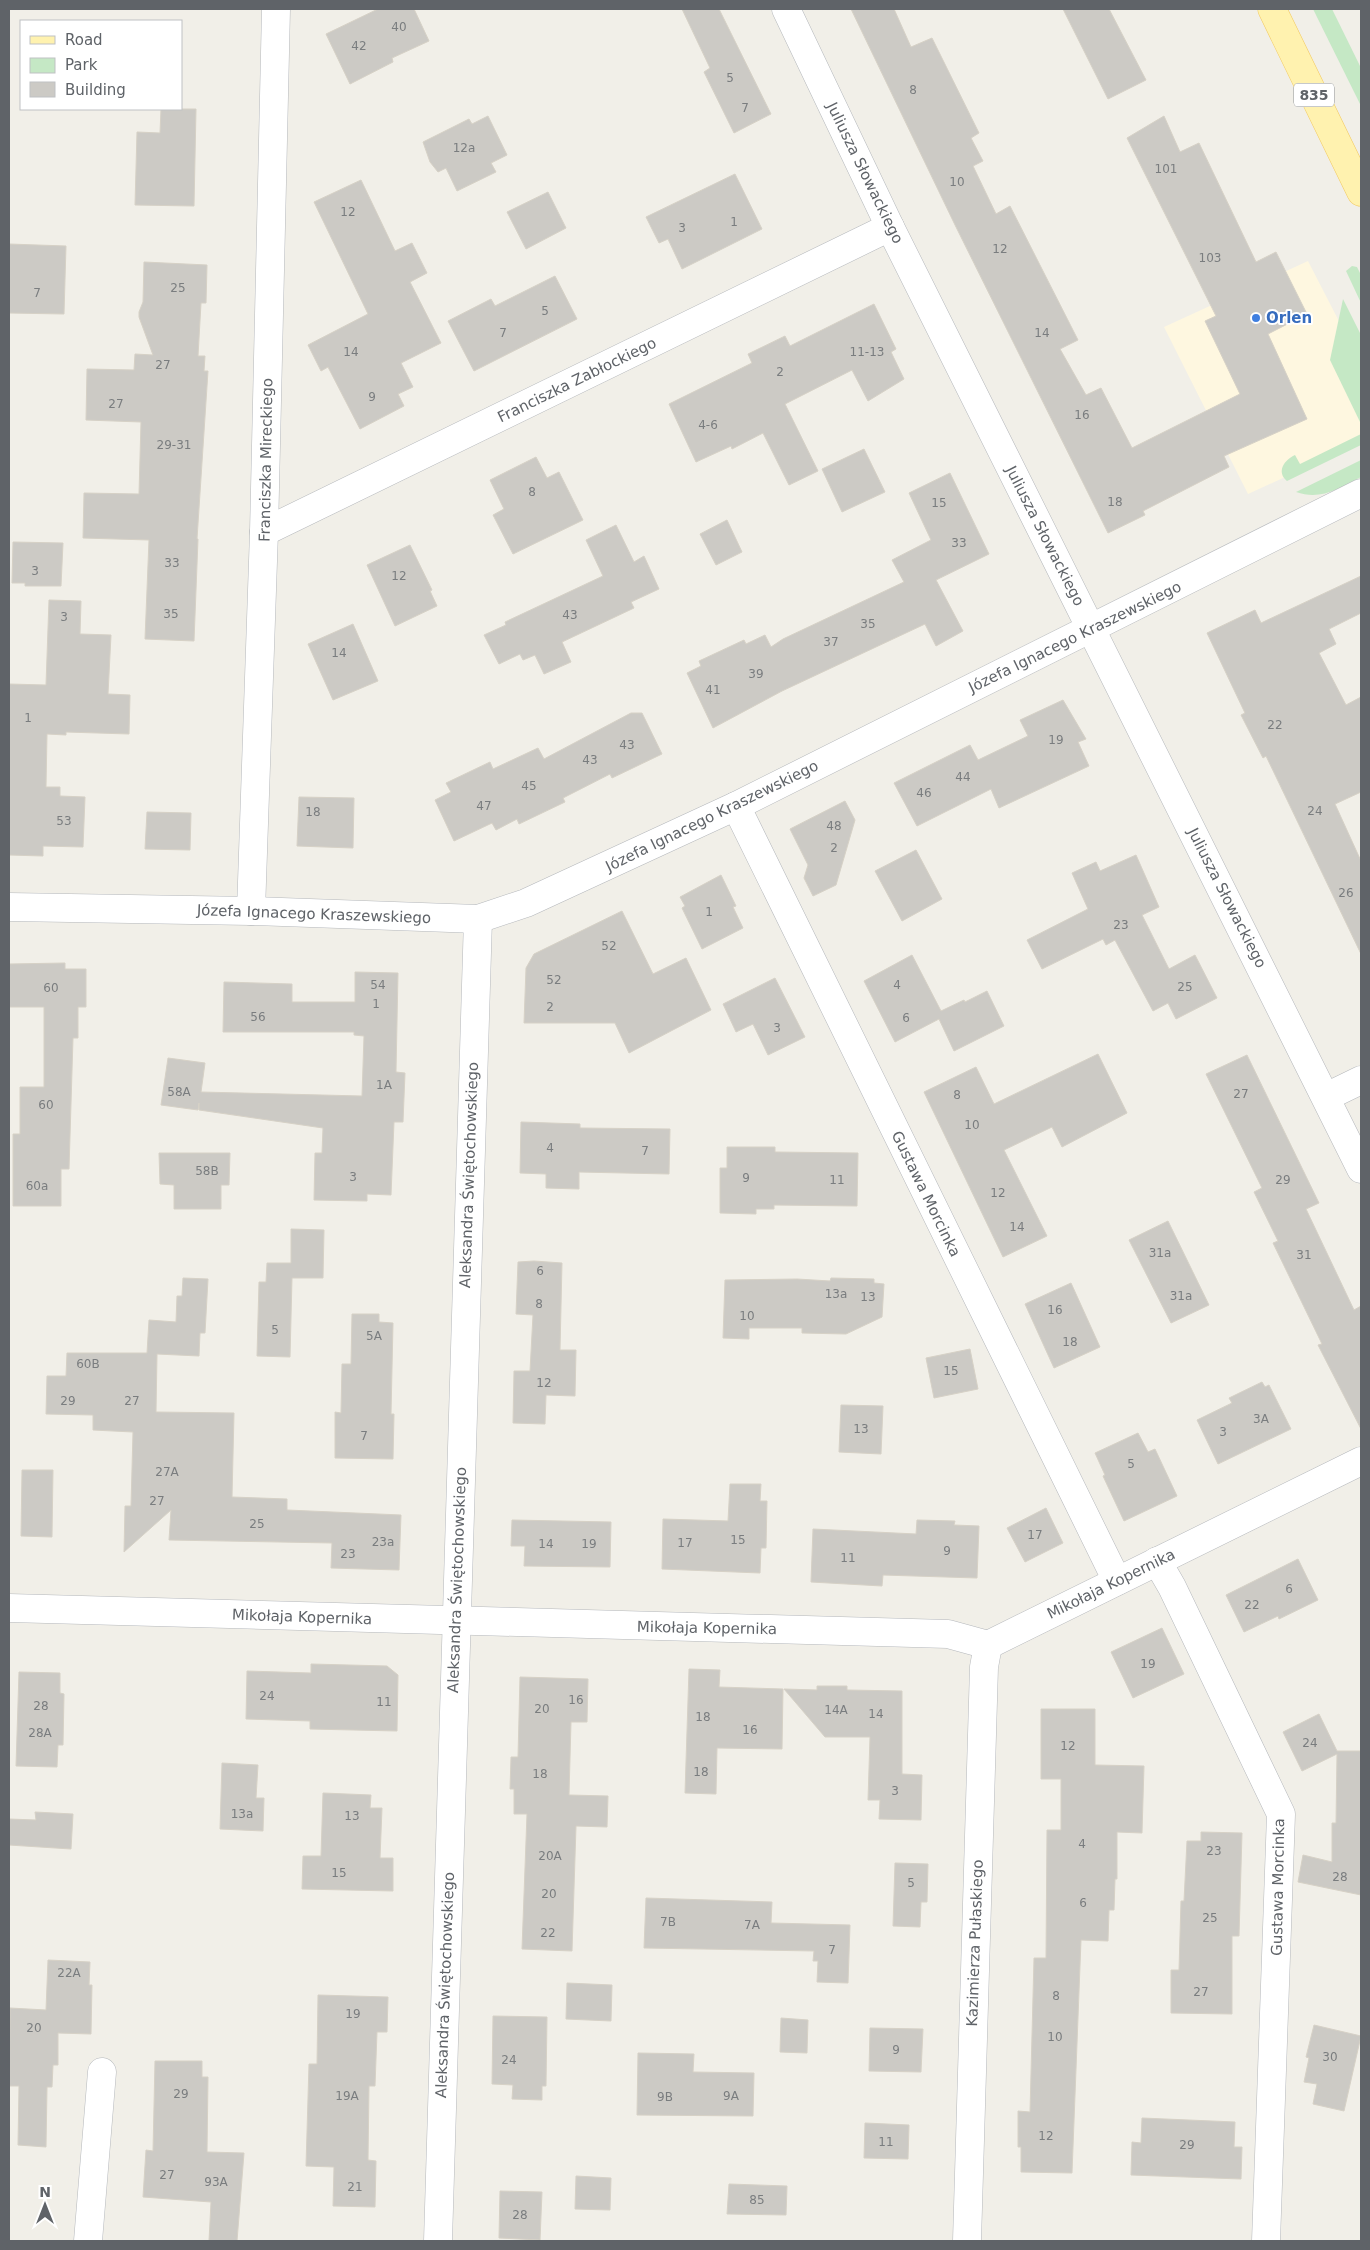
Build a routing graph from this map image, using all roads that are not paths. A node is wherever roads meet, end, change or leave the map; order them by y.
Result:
1 (276, 9) edge
2 (786, 9) edge
3 (1272, 9) edge
4 (1361, 192) edge
5 (890, 227) junction
6 (1361, 493) edge
7 (264, 532) junction
8 (1092, 629) junction
9 (736, 806) junction
10 (9, 907) edge
11 (251, 911) junction
12 (478, 919) junction
13 (1361, 1080) edge
14 (1326, 1097) junction
15 (1361, 1169) edge
16 (1361, 1460) edge
17 (1157, 1561) junction
18 (1117, 1581) junction
19 (9, 1608) edge
20 (456, 1621) junction
21 (988, 1645) junction
22 (102, 2072) dead end
23 (88, 2241) edge
24 (438, 2241) edge
25 (967, 2241) edge
26 (1266, 2241) edge

1 - 7 street, Franciszka Mireckiego
2 - 5 street, Juliusza Słowackiego
3 - 4 main road, 835
5 - 7 street, Franciszka Zabłockiego
5 - 8 street, Juliusza Słowackiego
6 - 8 street, Józefa Ignacego Kraszewskiego
7 - 11 street, Franciszka Mireckiego
8 - 9 street, Józefa Ignacego Kraszewskiego
8 - 14 street, Juliusza Słowackiego
9 - 12 street, Józefa Ignacego Kraszewskiego
9 - 18 street, Gustawa Morcinka
10 - 11 street, Józefa Ignacego Kraszewskiego
11 - 12 street, Józefa Ignacego Kraszewskiego
12 - 20 street, Aleksandra Świętochowskiego
13 - 14 street
14 - 15 street, Juliusza Słowackiego
16 - 17 street, Mikołaja Kopernika
17 - 18 street, Mikołaja Kopernika
17 - 26 street, Gustawa Morcinka
18 - 21 street, Mikołaja Kopernika
19 - 20 street, Mikołaja Kopernika
20 - 21 street, Mikołaja Kopernika
20 - 24 street, Aleksandra Świętochowskiego
21 - 25 street, Kazimierza Pułaskiego
22 - 23 street

